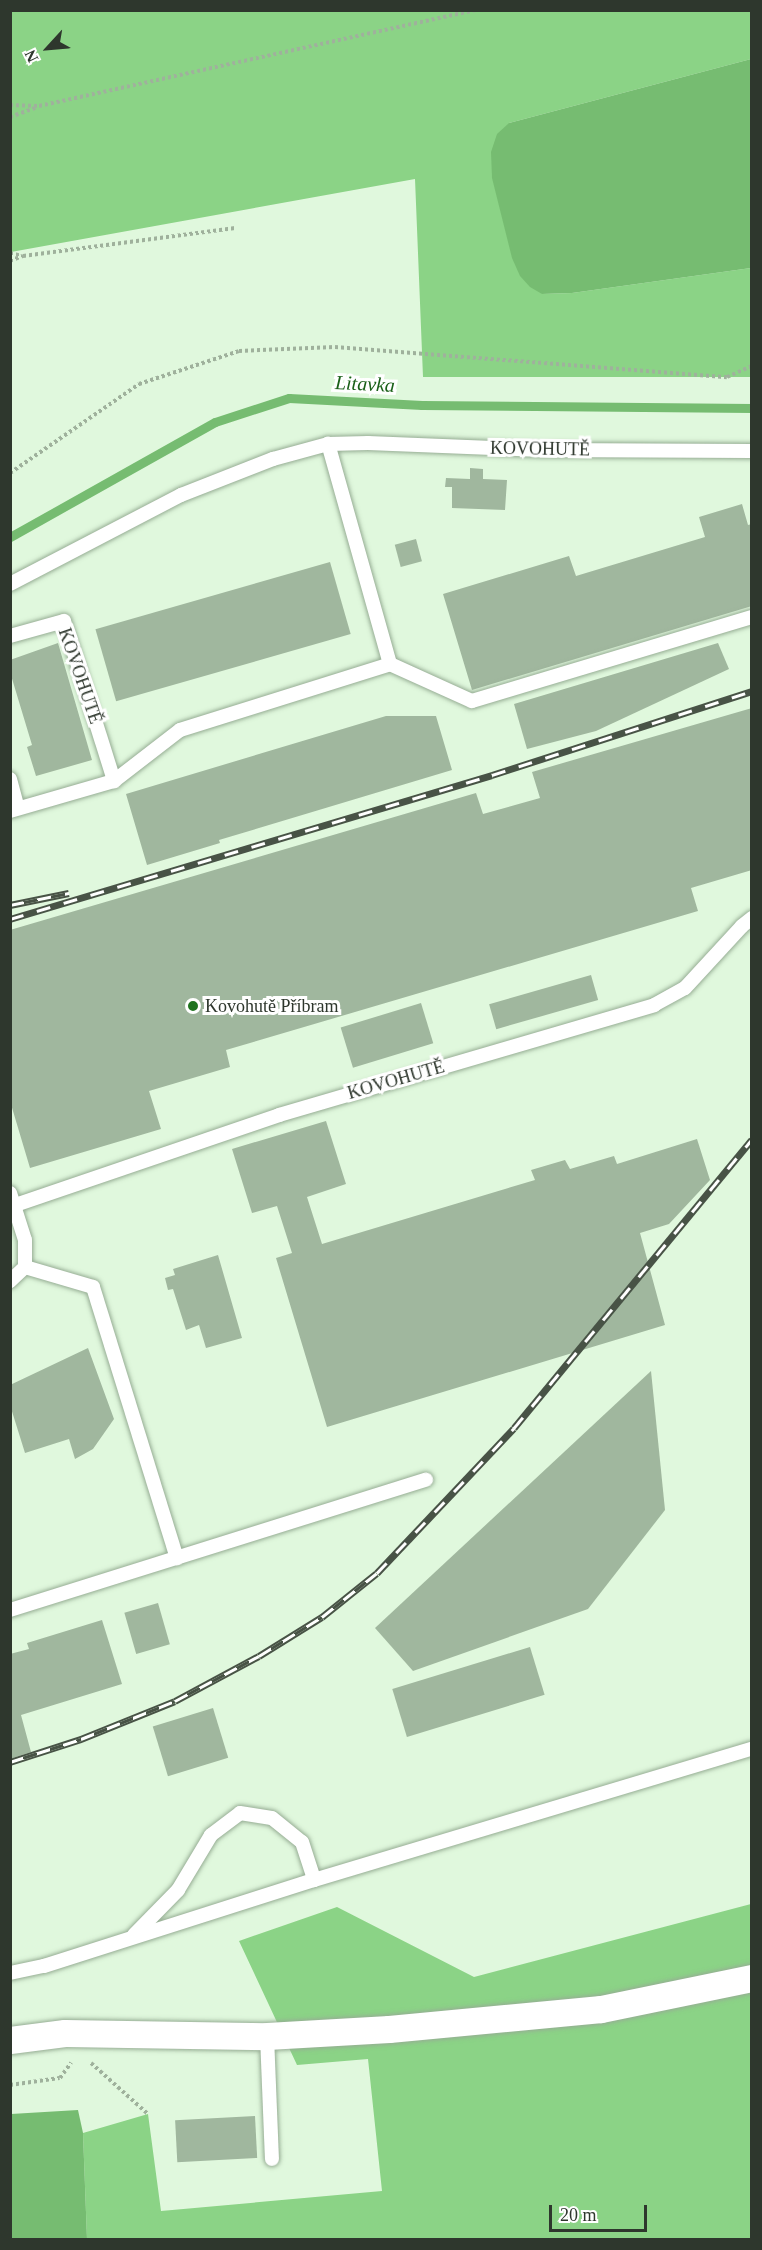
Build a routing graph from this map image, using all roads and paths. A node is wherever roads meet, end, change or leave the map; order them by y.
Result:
1 (476, 10) edge
2 (10, 105) edge
3 (39, 106) junction
4 (10, 117) edge
5 (235, 228) dead end
6 (10, 253) edge
7 (23, 256) junction
8 (10, 261) edge
9 (752, 366) edge
10 (328, 444) junction
11 (752, 451) edge
12 (10, 473) edge
13 (10, 584) edge
14 (752, 617) edge
15 (10, 636) edge
16 (390, 664) junction
17 (10, 779) edge
18 (114, 781) junction
19 (14, 810) edge
20 (752, 918) edge
21 (13, 1199) edge
22 (25, 1266) junction
23 (10, 1281) edge
24 (426, 1480) dead end
25 (177, 1558) junction
26 (10, 1610) edge
27 (752, 1749) edge
28 (314, 1880) junction
29 (133, 1936) junction
30 (10, 1973) edge
31 (752, 1978) edge
32 (267, 2036) junction
33 (10, 2040) edge
34 (72, 2043) junction
35 (10, 2085) edge
36 (148, 2114) dead end
37 (272, 2158) dead end

1 - 3 path
2 - 3 path
3 - 4 path
5 - 7 path
6 - 7 path
7 - 8 path
9 - 12 path
10 - 11 lane, KOVOHUTĚ
10 - 13 lane, KOVOHUTĚ
10 - 16 lane
14 - 16 lane
15 - 18 lane, KOVOHUTĚ
16 - 18 lane
17 - 19 lane
18 - 19 lane
20 - 21 lane, KOVOHUTĚ
21 - 22 lane, KOVOHUTĚ
22 - 23 lane
22 - 25 lane
24 - 25 lane
25 - 26 lane
27 - 28 lane
28 - 29 lane
28 - 29 lane
29 - 30 lane
31 - 32 street
32 - 34 street
32 - 37 lane
33 - 34 street
34 - 35 path
34 - 36 path

